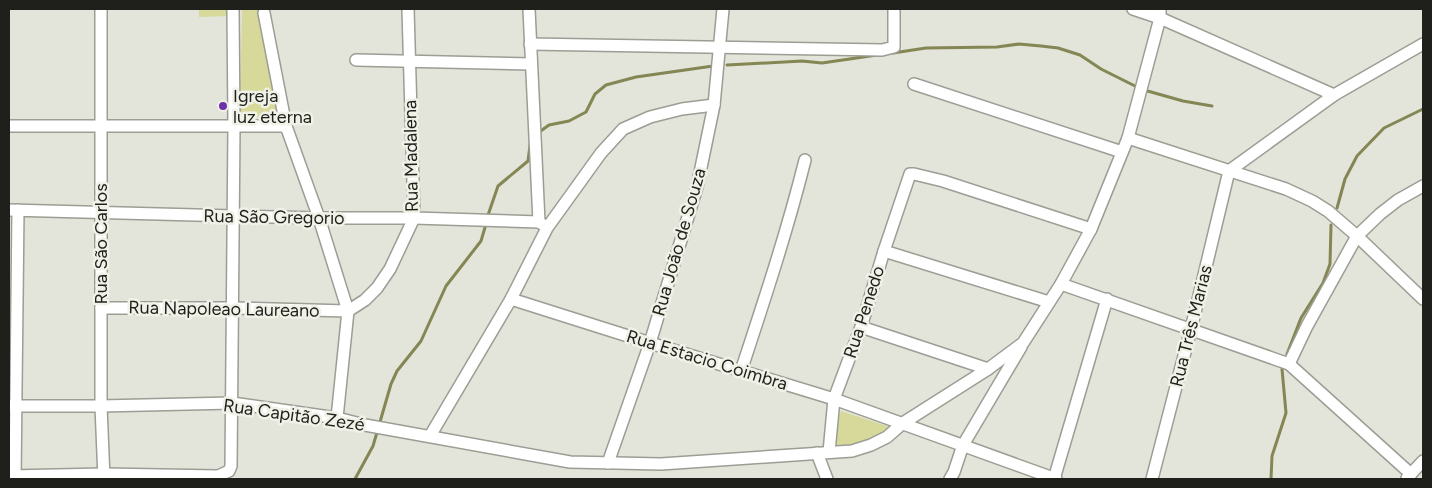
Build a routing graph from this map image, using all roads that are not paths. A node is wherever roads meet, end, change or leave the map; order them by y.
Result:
1 (101, 9) edge
2 (233, 9) edge
3 (408, 9) edge
4 (529, 9) edge
5 (723, 9) edge
6 (894, 9) edge
7 (1133, 9) edge
8 (264, 13) dead end
9 (1160, 13) edge
10 (530, 44) junction
11 (1423, 44) edge
12 (720, 47) junction
13 (356, 60) dead end
14 (409, 61) junction
15 (531, 64) junction
16 (914, 84) dead end
17 (1334, 94) junction
18 (714, 105) junction
19 (9, 126) edge
20 (101, 126) junction
21 (234, 126) junction
22 (286, 126) junction
23 (1128, 138) junction
24 (1122, 152) junction
25 (805, 160) dead end
26 (1229, 171) junction
27 (1423, 186) edge
28 (13, 210) edge
29 (101, 212) junction
30 (233, 216) junction
31 (319, 218) junction
32 (414, 218) junction
33 (543, 225) junction
34 (1091, 229) junction
35 (1357, 236) junction
36 (884, 251) junction
37 (1061, 284) junction
38 (511, 299) junction
39 (1107, 299) junction
40 (1423, 299) edge
41 (1049, 302) junction
42 (101, 308) junction
43 (232, 308) junction
44 (348, 311) junction
45 (861, 327) junction
46 (1191, 329) junction
47 (650, 343) junction
48 (1023, 343) junction
49 (1289, 364) junction
50 (988, 368) junction
51 (741, 371) junction
52 (834, 399) junction
53 (232, 404) junction
54 (12, 406) edge
55 (101, 406) junction
56 (337, 418) junction
57 (903, 423) junction
58 (430, 436) junction
59 (963, 445) junction
60 (829, 452) junction
61 (817, 453) junction
62 (1423, 461) edge
63 (608, 463) junction
64 (13, 477) edge
65 (104, 477) edge
66 (1408, 477) edge
67 (827, 479) edge
68 (950, 479) edge
69 (1055, 479) edge
70 (1152, 479) edge

1 - 20 street, Rua São Carlos
2 - 21 street
3 - 14 street, Rua Madalena
4 - 10 street
5 - 12 street, Rua João de Souza
6 - 12 street
7 - 9 street
8 - 22 street
9 - 17 street
9 - 23 street
10 - 12 street
10 - 15 street
11 - 17 street
12 - 18 street, Rua João de Souza
13 - 14 street
14 - 15 street
14 - 32 street, Rua Madalena
15 - 33 street
16 - 24 street
17 - 26 street
18 - 33 street
18 - 47 street, Rua João de Souza
19 - 20 street
20 - 21 street
20 - 29 street, Rua São Carlos
21 - 22 street
21 - 30 street
22 - 31 street
23 - 24 street
23 - 26 street
24 - 34 street
25 - 51 street
26 - 35 street
26 - 46 street, Rua Três Marias
27 - 35 street
28 - 29 street, Rua São Gregorio
28 - 54 street
29 - 30 street, Rua São Gregorio
29 - 42 street, Rua São Carlos
30 - 31 street, Rua São Gregorio
30 - 43 street
31 - 32 street, Rua São Gregorio
31 - 44 street
32 - 33 street, Rua São Gregorio
32 - 44 street, Rua Madalena
33 - 38 street
34 - 36 street, Rua Penedo
34 - 37 street
35 - 40 street
35 - 49 street
36 - 41 street
36 - 45 street, Rua Penedo
37 - 39 street
37 - 41 street
38 - 47 street, Rua Estacio Coimbra
38 - 58 street
39 - 46 street
39 - 69 street
41 - 48 street
42 - 43 street, Rua Napoleao Laureano
42 - 55 street, Rua São Carlos
43 - 44 street, Rua Napoleao Laureano
43 - 53 street
44 - 56 street
45 - 50 street
45 - 52 street, Rua Penedo
46 - 49 street
46 - 70 street, Rua Três Marias
47 - 51 street, Rua Estacio Coimbra
47 - 63 street, Rua João de Souza
48 - 50 street, Rua Capitão Zezé
48 - 59 street
49 - 66 street
50 - 57 street, Rua Capitão Zezé
51 - 52 street, Rua Estacio Coimbra
52 - 57 street, Rua Estacio Coimbra
52 - 60 street, Rua Penedo
53 - 55 street, Rua Capitão Zezé
53 - 56 street, Rua Capitão Zezé
53 - 65 street
54 - 55 street, Rua Capitão Zezé
54 - 64 street
55 - 65 street, Rua São Carlos
56 - 58 street, Rua Capitão Zezé
57 - 59 street, Rua Estacio Coimbra
57 - 60 street, Rua Capitão Zezé
58 - 63 street, Rua Capitão Zezé
59 - 68 street
59 - 69 street, Rua Estacio Coimbra
60 - 61 street, Rua Capitão Zezé
61 - 63 street, Rua Capitão Zezé
61 - 67 street
62 - 66 street
64 - 65 street

